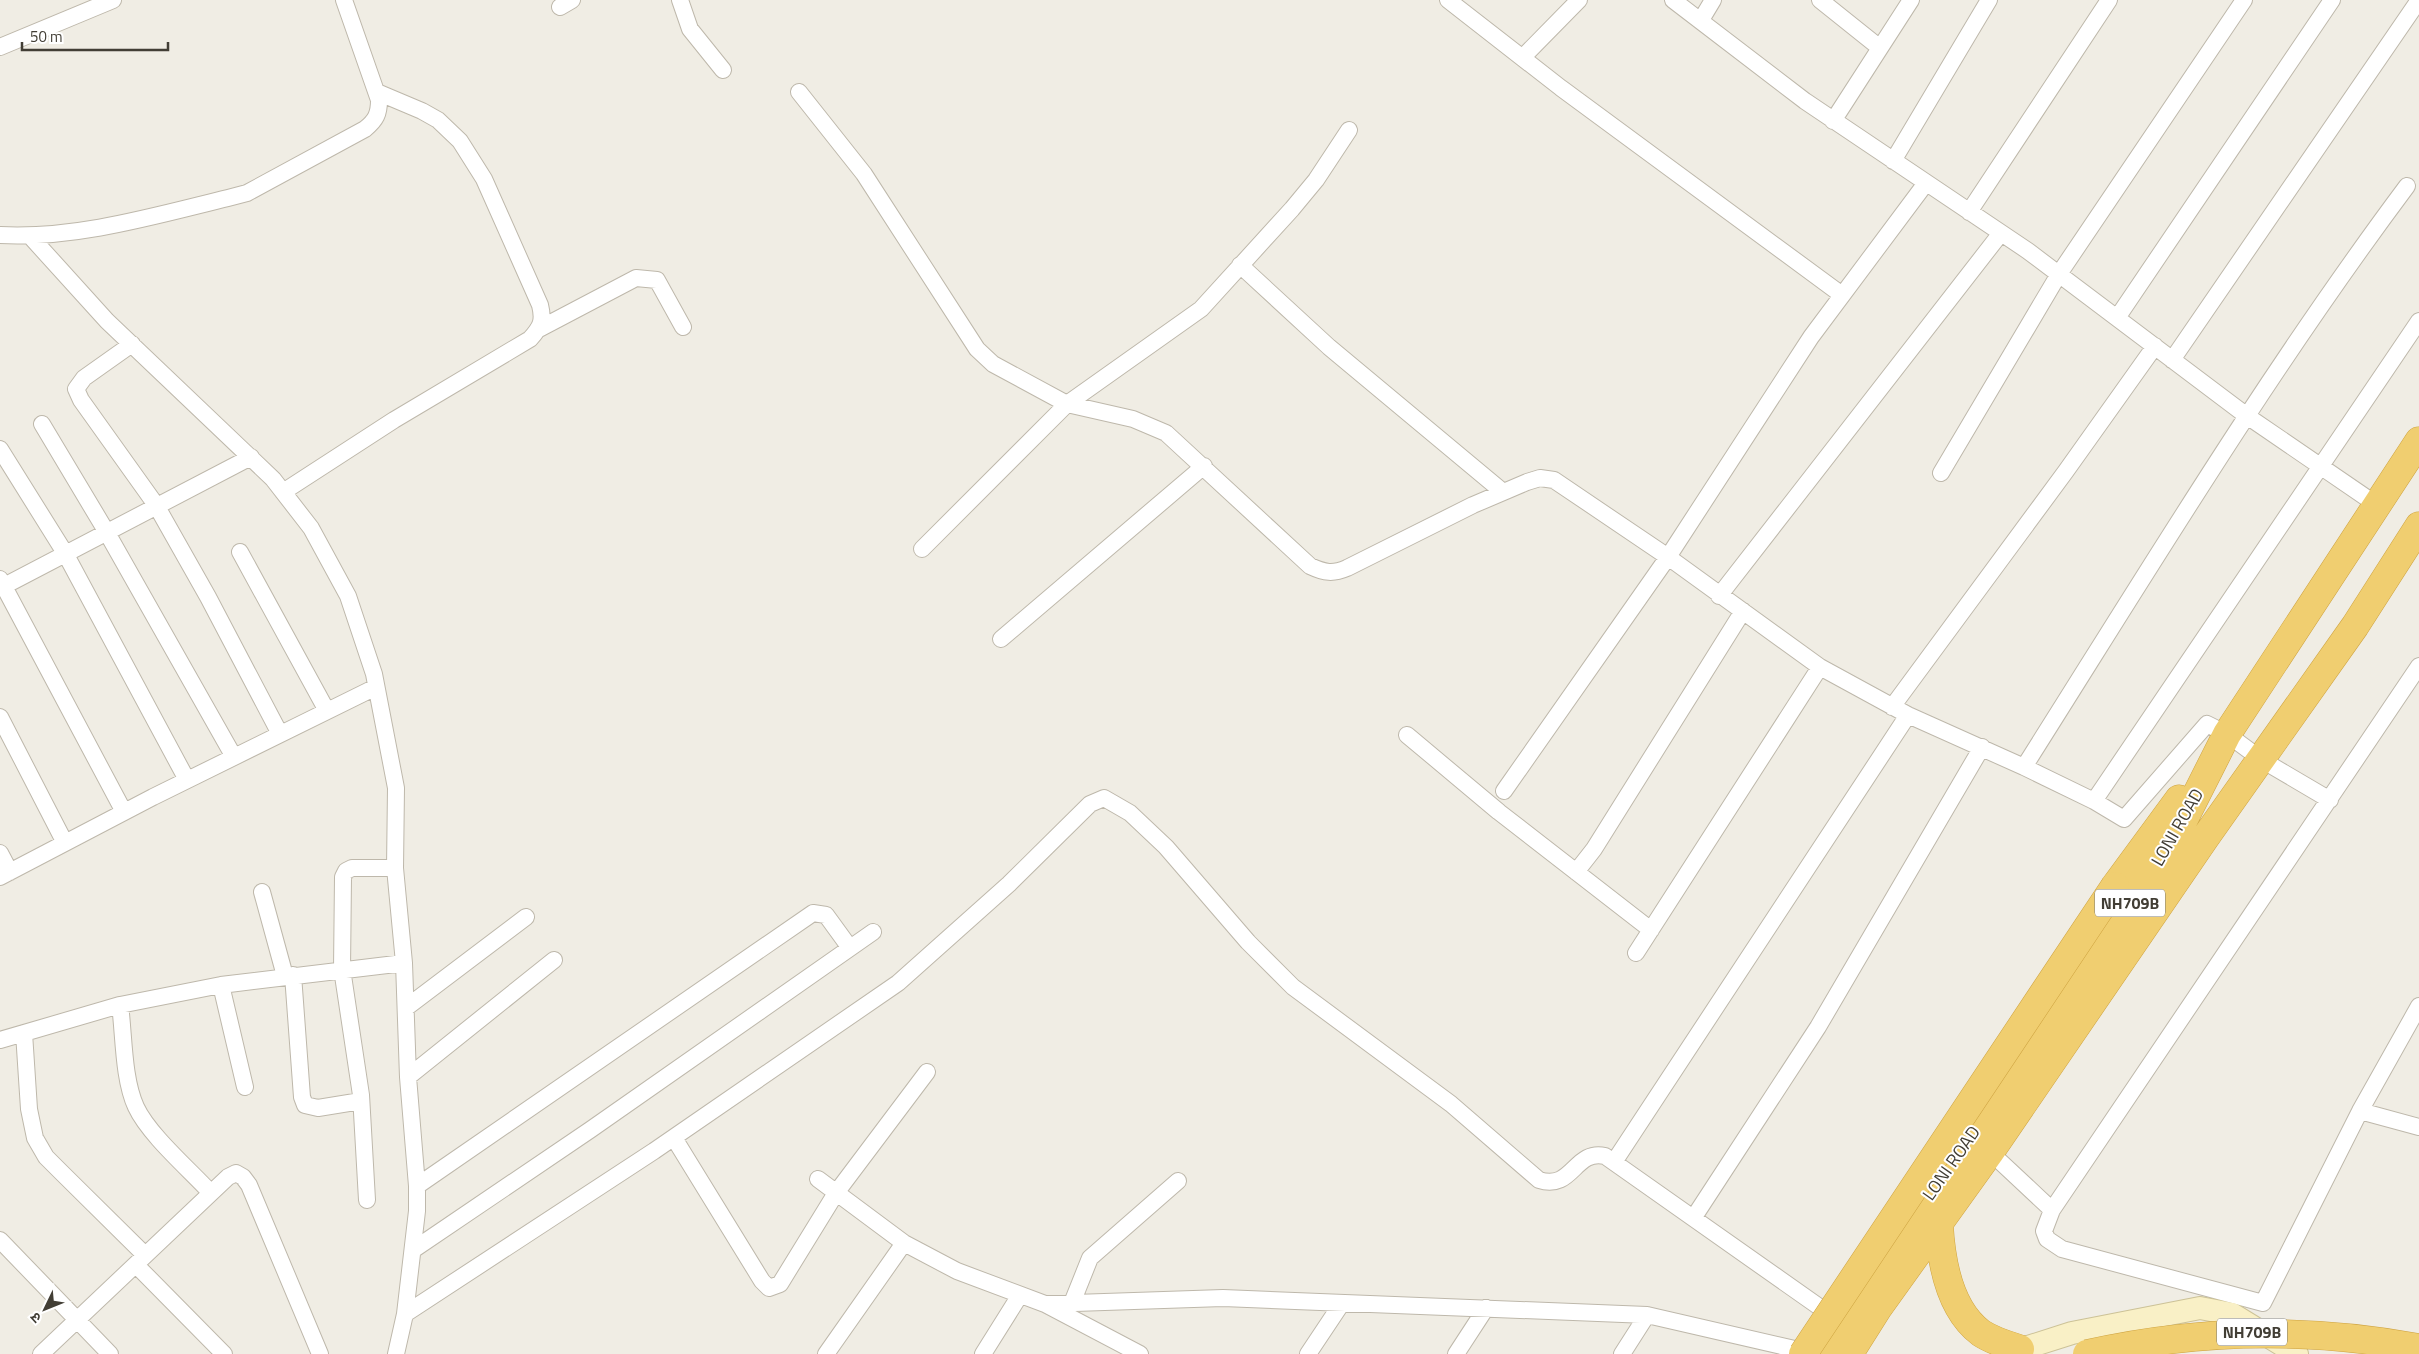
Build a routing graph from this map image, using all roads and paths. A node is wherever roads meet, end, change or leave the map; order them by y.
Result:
1 (113, 0) edge
2 (344, 0) edge
3 (680, 0) edge
4 (1448, 0) edge
5 (1579, 0) edge
6 (1673, 0) edge
7 (1714, 0) edge
8 (1820, 0) edge
9 (1911, 0) edge
10 (1989, 0) edge
11 (2110, 0) edge
12 (2244, 0) edge
13 (2332, 0) edge
14 (2419, 0) edge
15 (96, 3) edge
16 (1700, 20) junction
17 (0, 47) edge
18 (1880, 48) junction
19 (1523, 57) junction
20 (722, 70) dead end
21 (376, 92) junction
22 (799, 92) dead end
23 (1833, 121) junction
24 (1349, 130) dead end
25 (1893, 161) junction
26 (1926, 183) junction
27 (2407, 186) dead end
28 (1969, 212) junction
29 (2001, 233) junction
30 (0, 235) edge
31 (30, 236) junction
32 (1240, 265) junction
33 (2059, 274) junction
34 (1842, 295) junction
35 (2117, 318) junction
36 (2419, 321) edge
37 (683, 327) dead end
38 (539, 329) junction
39 (132, 344) junction
40 (2155, 346) junction
41 (2172, 360) junction
42 (1067, 404) junction
43 (2247, 416) junction
44 (42, 424) dead end
45 (2419, 441) edge
46 (0, 449) edge
47 (251, 457) junction
48 (1204, 466) junction
49 (2321, 466) junction
50 (1941, 473) dead end
51 (283, 492) junction
52 (1503, 492) junction
53 (156, 505) junction
54 (2377, 505) junction
55 (2419, 526) edge
56 (106, 531) junction
57 (922, 550) dead end
58 (240, 552) dead end
59 (65, 553) junction
60 (1668, 557) junction
61 (2, 582) edge
62 (1719, 596) junction
63 (1742, 612) junction
64 (1001, 639) dead end
65 (2419, 666) edge
66 (1820, 668) junction
67 (376, 687) junction
68 (1892, 707) junction
69 (328, 711) junction
70 (1908, 715) junction
71 (0, 717) edge
72 (280, 734) junction
73 (2227, 734) junction
74 (1407, 735) dead end
75 (1982, 747) junction
76 (234, 757) junction
77 (2262, 760) junction
78 (2024, 767) junction
79 (187, 780) junction
80 (1504, 791) dead end
81 (2330, 800) junction
82 (2094, 801) junction
83 (124, 812) junction
84 (65, 843) junction
85 (0, 853) edge
86 (395, 868) junction
87 (1576, 872) junction
88 (5, 874) edge
89 (262, 892) dead end
90 (526, 917) dead end
91 (1651, 930) junction
92 (873, 932) dead end
93 (850, 948) junction
94 (1636, 953) dead end
95 (554, 960) dead end
96 (404, 962) junction
97 (342, 968) junction
98 (289, 976) junction
99 (221, 985) junction
100 (120, 1004) junction
101 (2419, 1006) edge
102 (406, 1007) junction
103 (24, 1033) junction
104 (0, 1040) edge
105 (927, 1072) dead end
106 (408, 1077) junction
107 (245, 1088) dead end
108 (361, 1101) junction
109 (2360, 1112) junction
110 (2419, 1127) edge
111 (674, 1138) junction
112 (1990, 1152) junction
113 (1614, 1162) junction
114 (818, 1179) dead end
115 (1178, 1181) dead end
116 (416, 1186) junction
117 (836, 1192) junction
118 (211, 1194) junction
119 (367, 1200) dead end
120 (2052, 1210) junction
121 (1694, 1217) junction
122 (1939, 1224) junction
123 (0, 1240) edge
124 (904, 1243) junction
125 (413, 1250) junction
126 (141, 1260) junction
127 (1020, 1295) junction
128 (1072, 1303) junction
129 (1342, 1303) junction
130 (1046, 1304) junction
131 (1486, 1308) junction
132 (405, 1314) junction
133 (1647, 1314) junction
134 (77, 1319) junction
135 (1842, 1323) junction
136 (2419, 1348) edge
137 (2013, 1352) edge
138 (42, 1354) edge
139 (110, 1354) edge
140 (224, 1354) edge
141 (320, 1354) edge
142 (396, 1354) edge
143 (826, 1354) edge
144 (983, 1354) edge
145 (1140, 1354) edge
146 (1308, 1354) edge
147 (1456, 1354) edge
148 (1622, 1354) edge
149 (1803, 1354) edge
150 (1817, 1354) edge
151 (1822, 1354) edge
152 (1849, 1354) edge
153 (2087, 1354) edge
154 (2297, 1354) edge

1 - 15 street
2 - 21 street
3 - 20 street
4 - 19 street
5 - 19 street
6 - 16 street
7 - 16 street
8 - 18 street
9 - 18 street
10 - 25 street
11 - 28 street
12 - 33 street
13 - 35 street
14 - 41 street
15 - 17 street
16 - 23 street
18 - 23 street
19 - 34 street
21 - 31 street
21 - 38 street
22 - 42 street
23 - 25 street
24 - 32 street
25 - 26 street
26 - 28 street
26 - 34 street
27 - 43 street
28 - 29 street
29 - 33 street
29 - 62 street
30 - 31 street
31 - 39 street
32 - 42 street
32 - 52 street
33 - 35 street
33 - 50 street
34 - 60 street
35 - 40 street
36 - 49 street
37 - 38 street
38 - 51 street
39 - 47 street
39 - 53 street
40 - 41 street
40 - 68 street
41 - 43 street
42 - 48 street
42 - 57 street
43 - 49 street
43 - 78 street
44 - 56 street
45 - 54 highway, LONI ROAD / NH709B
46 - 59 street
47 - 51 street
47 - 53 street
48 - 52 street
48 - 64 street
49 - 54 street
49 - 82 street
51 - 67 street
52 - 60 street
53 - 56 street
53 - 72 street
54 - 73 highway, LONI ROAD / NH709B
55 - 77 highway, LONI ROAD / NH709B
56 - 59 street
56 - 76 street
58 - 69 street
59 - 61 street
59 - 79 street
60 - 62 street
60 - 80 street
61 - 83 street
62 - 63 street
63 - 66 street
63 - 87 street
65 - 81 street
66 - 68 street
66 - 91 street
67 - 69 street
67 - 86 street
68 - 70 street
69 - 72 street
70 - 75 street
70 - 113 street
71 - 84 street
72 - 76 street
73 - 77 street
73 - 82 street
73 - 135 highway, LONI ROAD / NH709B
73 - 149 highway, NH709B, bridge
74 - 87 street
75 - 78 street
75 - 121 street
76 - 79 street
77 - 81 street
77 - 112 highway, LONI ROAD / NH709B
78 - 82 street
79 - 83 street
81 - 120 street
83 - 84 street
84 - 88 street
85 - 88 street
86 - 96 street
86 - 97 street
87 - 91 street
89 - 98 street
90 - 102 street
91 - 94 street
92 - 93 street
93 - 116 street
93 - 125 street
95 - 106 street
96 - 97 street
96 - 102 street
97 - 98 street
97 - 108 street
98 - 99 street
98 - 108 street
99 - 100 street
99 - 107 street
100 - 103 street
100 - 118 street
101 - 109 street
102 - 106 street
103 - 104 street
103 - 126 street
105 - 117 street
106 - 116 street
108 - 119 street
109 - 110 street
109 - 120 street
111 - 113 street
111 - 117 street
111 - 132 street
112 - 120 street
112 - 122 highway, LONI ROAD / NH709B
113 - 121 street
114 - 117 street
115 - 128 street
116 - 125 street
117 - 124 street
118 - 126 street
118 - 141 street
121 - 135 street
122 - 137 highway
122 - 152 highway, LONI ROAD / NH709B
123 - 134 street
124 - 127 street
124 - 143 street
125 - 132 street
126 - 134 street
126 - 140 street
127 - 130 street
127 - 144 street
128 - 129 street
128 - 130 street
129 - 131 street
129 - 146 street
130 - 145 street
131 - 133 street
131 - 147 street
132 - 142 street
133 - 148 street
133 - 150 street
134 - 138 street
134 - 139 street
135 - 151 highway, LONI ROAD / NH709B
136 - 153 highway, NH709B, bridge
137 - 154 street

